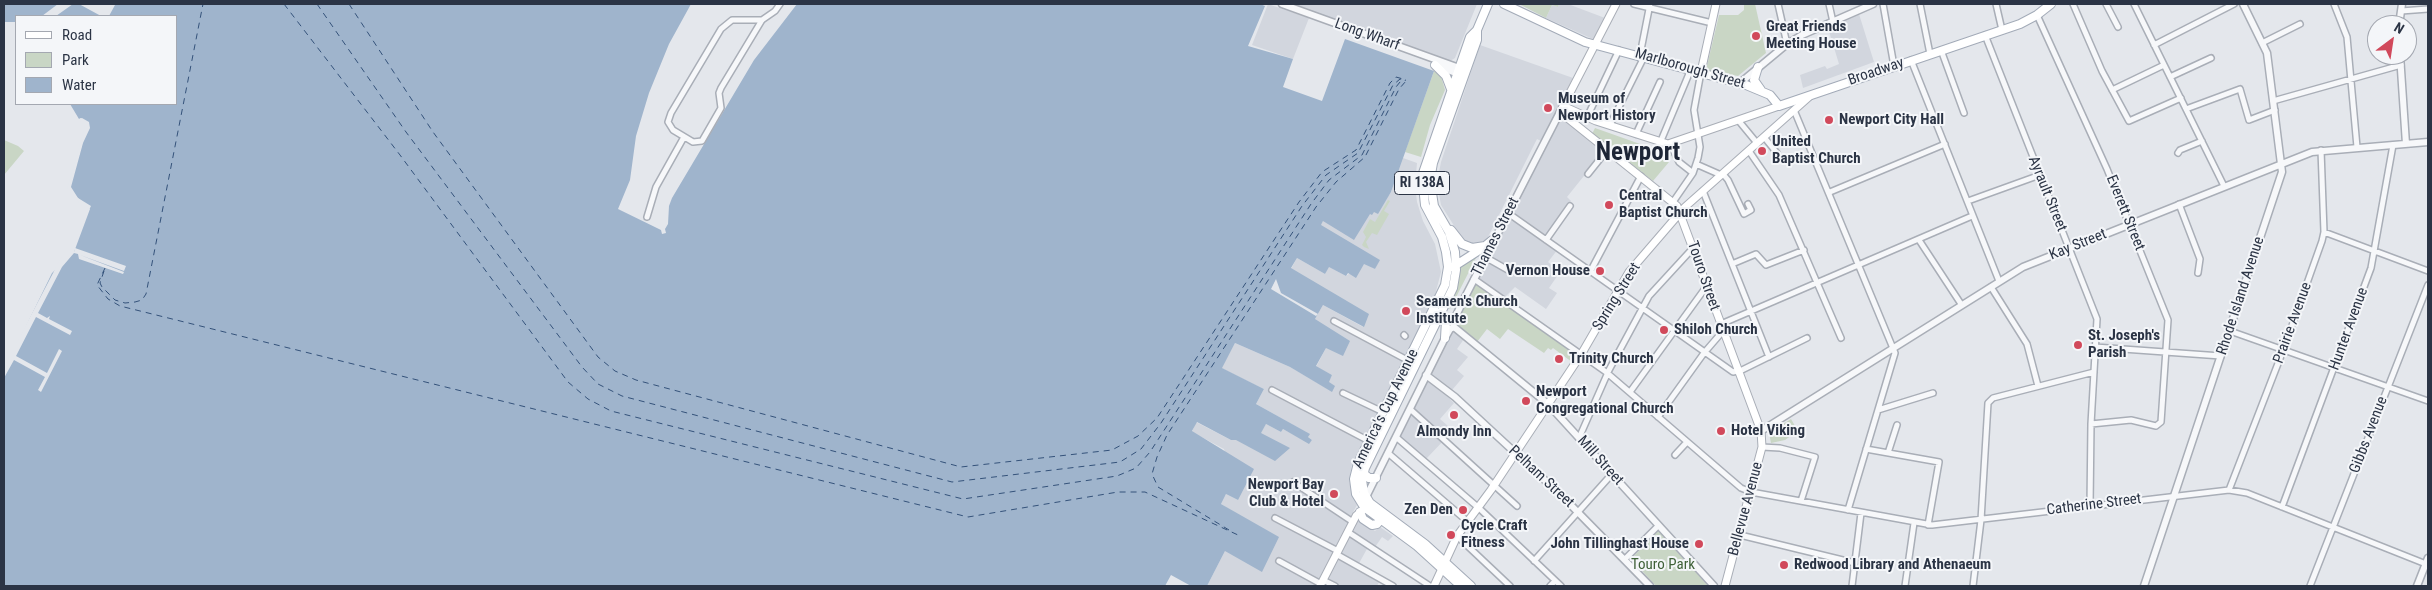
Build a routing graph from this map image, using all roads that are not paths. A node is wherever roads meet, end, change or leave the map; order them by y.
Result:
1 (780, 4) edge
2 (1282, 4) edge
3 (1488, 4) edge
4 (1504, 4) edge
5 (1616, 4) edge
6 (1634, 4) edge
7 (1716, 4) edge
8 (1778, 4) edge
9 (1829, 4) edge
10 (1873, 4) edge
11 (1883, 4) edge
12 (1920, 4) edge
13 (1996, 4) edge
14 (2051, 4) edge
15 (2073, 4) edge
16 (2106, 4) edge
17 (2134, 4) edge
18 (2234, 4) edge
19 (2243, 4) edge
20 (2334, 4) edge
21 (2402, 4) edge
22 (1650, 6) edge
23 (2428, 9) edge
24 (2401, 11) junction
25 (2037, 15) junction
26 (2400, 15) edge
27 (762, 20) junction
28 (1833, 22) junction
29 (1712, 23) junction
30 (2300, 24) dead end
31 (2118, 27) dead end
32 (2002, 30) junction
33 (1985, 35) junction
34 (2262, 43) junction
35 (1595, 44) junction
36 (1787, 44) junction
37 (2154, 45) junction
38 (1619, 50) junction
39 (1941, 50) junction
40 (1930, 51) junction
41 (1425, 56) junction
42 (1642, 56) junction
43 (2211, 58) dead end
44 (1911, 60) junction
45 (1434, 64) junction
46 (2164, 65) junction
47 (2398, 65) edge
48 (2401, 65) edge
49 (1894, 66) junction
50 (1758, 67) junction
51 (1690, 69) junction
52 (1462, 72) junction
53 (1701, 72) junction
54 (2170, 77) junction
55 (2352, 78) junction
56 (1660, 82) dead end
57 (1740, 83) junction
58 (2112, 90) junction
59 (1451, 91) junction
60 (1763, 91) junction
61 (1812, 94) junction
62 (2181, 98) junction
63 (2273, 101) junction
64 (1779, 106) junction
65 (1562, 109) junction
66 (2186, 109) junction
67 (1794, 110) junction
68 (2275, 110) junction
69 (1964, 113) dead end
70 (1592, 118) junction
71 (1738, 120) junction
72 (1610, 125) junction
73 (1586, 132) junction
74 (1636, 134) junction
75 (1697, 134) junction
76 (684, 137) junction
77 (1764, 137) junction
78 (2202, 141) junction
79 (2428, 142) edge
80 (1660, 143) junction
81 (1757, 143) junction
82 (1670, 144) junction
83 (1945, 144) junction
84 (2406, 144) junction
85 (2393, 145) junction
86 (2357, 147) junction
87 (1608, 149) junction
88 (2321, 150) junction
89 (1749, 151) junction
90 (1776, 153) dead end
91 (2178, 153) dead end
92 (2282, 163) junction
93 (1696, 164) junction
94 (1693, 173) junction
95 (1588, 174) dead end
96 (1722, 174) junction
97 (2040, 175) junction
98 (1641, 176) junction
99 (2224, 186) junction
100 (1703, 191) junction
101 (1830, 192) junction
102 (1968, 201) junction
103 (1673, 202) junction
104 (1748, 204) dead end
105 (2179, 204) junction
106 (1570, 206) dead end
107 (1436, 209) junction
108 (1508, 213) junction
109 (1681, 213) junction
110 (1972, 216) junction
111 (647, 217) dead end
112 (2130, 223) junction
113 (2324, 232) junction
114 (1495, 238) junction
115 (1546, 240) junction
116 (1919, 240) junction
117 (1485, 246) junction
118 (1694, 247) junction
119 (2069, 248) junction
120 (1804, 250) junction
121 (2376, 252) junction
122 (1485, 256) junction
123 (1456, 264) junction
124 (1732, 264) junction
125 (1860, 265) junction
126 (1508, 270) dead end
127 (1590, 272) junction
128 (2428, 272) edge
129 (2198, 273) dead end
130 (1448, 274) junction
131 (1474, 279) junction
132 (1999, 282) junction
133 (1818, 283) junction
134 (2428, 285) edge
135 (1706, 287) junction
136 (1991, 287) junction
137 (1618, 292) junction
138 (1961, 304) junction
139 (1642, 309) junction
140 (1752, 312) junction
141 (1438, 313) junction
142 (1334, 321) dead end
143 (1454, 327) junction
144 (1722, 328) junction
145 (2230, 330) junction
146 (1674, 331) junction
147 (1406, 336) dead end
148 (1445, 338) junction
149 (1807, 338) dead end
150 (1842, 338) dead end
151 (1418, 344) junction
152 (1894, 347) junction
153 (2095, 347) junction
154 (2284, 348) junction
155 (2166, 352) junction
156 (1582, 353) junction
157 (1704, 353) junction
158 (2221, 356) junction
159 (1769, 357) junction
160 (1409, 361) junction
161 (2336, 367) junction
162 (1738, 372) junction
163 (2094, 372) junction
164 (1608, 373) junction
165 (1426, 375) junction
166 (2038, 386) junction
167 (2389, 386) junction
168 (1272, 390) dead end
169 (1343, 392) dead end
170 (1630, 392) junction
171 (1933, 393) dead end
172 (2428, 401) edge
173 (1548, 404) junction
174 (1410, 409) junction
175 (1878, 410) junction
176 (1383, 412) junction
177 (1658, 417) junction
178 (2091, 424) junction
179 (1897, 425) dead end
180 (1762, 431) junction
181 (1396, 437) junction
182 (1579, 438) junction
183 (1369, 441) junction
184 (1687, 442) junction
185 (1762, 447) junction
186 (1866, 449) junction
187 (1516, 452) junction
188 (1888, 452) junction
189 (1388, 453) junction
190 (1675, 456) dead end
191 (1357, 465) junction
192 (1363, 474) junction
193 (1612, 474) junction
194 (1376, 478) junction
195 (1292, 482) dead end
196 (1494, 484) junction
197 (2229, 490) junction
198 (1751, 492) junction
199 (2175, 496) junction
200 (1366, 497) junction
201 (1801, 501) junction
202 (1517, 506) dead end
203 (2090, 506) junction
204 (1478, 507) junction
205 (2282, 507) junction
206 (1376, 508) junction
207 (1363, 510) junction
208 (1848, 510) junction
209 (1578, 512) junction
210 (1861, 513) junction
211 (1383, 517) junction
212 (1275, 518) dead end
213 (1982, 520) junction
214 (1353, 522) junction
215 (1466, 522) junction
216 (1914, 523) junction
217 (1928, 525) junction
218 (1658, 526) junction
219 (2333, 527) junction
220 (1348, 532) junction
221 (1740, 535) junction
222 (1457, 536) junction
223 (1337, 553) junction
224 (1625, 559) junction
225 (1279, 561) dead end
226 (1534, 561) junction
227 (2427, 561) edge
228 (1855, 563) junction
229 (1444, 566) junction
230 (1555, 581) junction
231 (1321, 583) edge
232 (1335, 586) edge
233 (1394, 586) edge
234 (1432, 586) edge
235 (1461, 586) edge
236 (1472, 586) edge
237 (1510, 586) edge
238 (1550, 586) edge
239 (1561, 586) edge
240 (1650, 586) edge
241 (1714, 586) edge
242 (1725, 586) edge
243 (1852, 586) edge
244 (1905, 586) edge
245 (1973, 586) edge
246 (2144, 586) edge
247 (2310, 586) edge
248 (2417, 586) edge

1 - 27 street
2 - 41 street, Long Wharf
3 - 52 main road, America's Cup Avenue / RI 138A
4 - 35 main road, Marlborough Street
5 - 35 main road, Thames Street
6 - 22 street
7 - 29 main road
8 - 36 street
9 - 28 street
10 - 28 street
11 - 49 street
12 - 40 street
13 - 32 street
14 - 25 main road, Broadway
15 - 58 street
16 - 31 street
17 - 37 street
18 - 37 street
19 - 34 street, Rhode Island Avenue
20 - 55 street
21 - 24 street
22 - 29 street
22 - 42 street
23 - 24 street
24 - 26 street
25 - 32 main road, Broadway
25 - 112 street, Everett Street
27 - 76 street
27 - 76 street
28 - 36 street
29 - 53 main road
30 - 34 street
32 - 33 main road, Broadway
33 - 39 main road, Broadway
33 - 97 street, Ayrault Street
34 - 63 street, Rhode Island Avenue
35 - 38 main road, Marlborough Street
35 - 65 main road, Thames Street
36 - 50 street
37 - 46 street
38 - 42 main road, Marlborough Street
38 - 70 street
39 - 40 main road, Broadway
39 - 69 street
40 - 44 main road, Broadway
41 - 45 street, Long Wharf
41 - 52 street, Long Wharf
42 - 51 main road, Marlborough Street
42 - 72 street
43 - 54 street
44 - 49 main road, Broadway
44 - 83 street
45 - 52 street, Long Wharf
45 - 59 main road
46 - 54 street
46 - 58 street
47 - 55 street
48 - 84 street
49 - 61 main road, Broadway
50 - 57 street
50 - 60 main road
51 - 53 main road, Marlborough Street
51 - 80 street
52 - 59 main road, America's Cup Avenue / RI 138A
52 - 107 main road, America's Cup Avenue / RI 138A
53 - 57 main road, Marlborough Street
53 - 75 street
54 - 62 street
55 - 63 street
55 - 86 street
56 - 74 street
57 - 60 main road, Marlborough Street
58 - 62 street
59 - 130 main road, America's Cup Avenue / RI 138A
60 - 64 main road, Marlborough Street
61 - 64 main road, Broadway
61 - 67 main road, Spring Street
62 - 66 street
63 - 68 street, Rhode Island Avenue
64 - 71 main road, Broadway
65 - 70 main road
65 - 73 main road, Touro Street
65 - 108 street, Thames Street
66 - 68 street
66 - 78 street
67 - 77 main road, Spring Street
67 - 101 street
68 - 92 street, Rhode Island Avenue
70 - 72 main road
70 - 73 main road
71 - 75 main road, Broadway
71 - 81 street
72 - 74 main road
73 - 87 main road, Touro Street
74 - 80 main road
75 - 82 main road, Broadway
75 - 93 street
76 - 111 street
77 - 81 main road, Spring Street
77 - 90 street
78 - 91 street
78 - 99 street
79 - 84 street, Kay Street
80 - 82 main road
81 - 89 main road, Spring Street
82 - 94 street
83 - 101 street
83 - 102 street
84 - 85 street, Kay Street
85 - 86 street, Kay Street
85 - 121 street, Hunter Avenue
86 - 88 street, Kay Street
87 - 95 street
87 - 98 main road, Touro Street
88 - 92 street, Kay Street
88 - 113 street, Prairie Avenue
89 - 96 main road, Spring Street
89 - 120 street
92 - 99 street, Kay Street
92 - 145 street, Rhode Island Avenue
93 - 94 street
93 - 96 street
94 - 103 street
96 - 100 main road, Spring Street
96 - 104 street
97 - 102 street
97 - 119 street, Ayrault Street
98 - 103 main road, Touro Street
98 - 127 street
99 - 105 street, Kay Street
100 - 109 main road, Spring Street
100 - 124 street
101 - 125 street
102 - 110 street
103 - 109 main road, Touro Street
105 - 112 street, Kay Street
105 - 129 street
106 - 115 street
107 - 117 main road
107 - 123 main road, America's Cup Avenue / RI 138A
108 - 114 street, Thames Street
108 - 115 street
109 - 118 main road, Touro Street
109 - 137 main road, Spring Street
110 - 116 street
110 - 132 street
112 - 119 street, Kay Street
112 - 155 street, Everett Street
113 - 121 street
113 - 154 street, Prairie Avenue
114 - 117 main road
114 - 122 street, Thames Street
115 - 127 street
116 - 125 street
116 - 138 street
117 - 123 main road
118 - 135 main road, Touro Street
118 - 139 street
119 - 132 street, Kay Street
119 - 153 street, Ayrault Street
120 - 124 street
120 - 133 street
121 - 128 street
121 - 161 street, Hunter Avenue
122 - 126 street
122 - 131 street, Thames Street
123 - 130 main road
123 - 141 main road, America's Cup Avenue / RI 138A
124 - 140 street
125 - 133 street
125 - 152 street
127 - 137 street
130 - 141 main road, America's Cup Avenue / RI 138A
131 - 143 street, Thames Street
131 - 156 street
132 - 136 street, Kay Street
133 - 140 street
133 - 150 street
134 - 167 street, Gibbs Avenue
135 - 144 main road, Touro Street
135 - 146 street
136 - 138 street, Kay Street
136 - 166 street
137 - 139 street
137 - 156 main road, Spring Street
138 - 152 street, Kay Street
139 - 146 street
139 - 164 street
140 - 144 street
140 - 159 street
141 - 148 main road
141 - 151 main road, America's Cup Avenue / RI 138A
141 - 192 main road, America's Cup Avenue / RI 138A
142 - 160 street
143 - 148 street, Thames Street
143 - 173 street, Mill Street
144 - 157 street
144 - 162 main road, Touro Street
145 - 154 street
145 - 158 street, Rhode Island Avenue
146 - 157 street
146 - 170 street
147 - 151 street
148 - 165 street, Thames Street
149 - 159 street
151 - 160 main road, America's Cup Avenue / RI 138A
152 - 175 street
152 - 180 street, Kay Street
153 - 155 street
153 - 163 street, Ayrault Street
154 - 161 street
154 - 197 street, Prairie Avenue
155 - 158 street
155 - 178 street, Everett Street
156 - 164 street
156 - 173 main road, Spring Street
157 - 162 street
157 - 177 street
158 - 199 street, Rhode Island Avenue
159 - 162 street
160 - 176 main road, America's Cup Avenue / RI 138A
161 - 167 street
161 - 205 street, Hunter Avenue
162 - 180 main road, Touro Street
163 - 166 street
163 - 178 street, Ayrault Street
164 - 170 street
164 - 182 street
165 - 174 street, Thames Street
165 - 187 street, Pelham Street
166 - 213 street
167 - 172 street
167 - 219 street, Gibbs Avenue
168 - 183 street
169 - 176 street
170 - 177 street
171 - 175 street
173 - 182 street, Mill Street
173 - 187 main road, Spring Street
174 - 181 street, Thames Street
174 - 196 street
175 - 186 street
176 - 183 main road, America's Cup Avenue / RI 138A
177 - 184 street
178 - 203 street, Ayrault Street
179 - 188 street
180 - 185 main road, Bellevue Avenue
181 - 189 street, Thames Street
181 - 204 street
182 - 193 street, Mill Street
183 - 191 main road, America's Cup Avenue / RI 138A
184 - 190 street
184 - 198 street
185 - 198 main road, Bellevue Avenue
185 - 201 street
186 - 188 street
186 - 208 street
187 - 196 main road, Spring Street
187 - 209 street, Pelham Street
188 - 217 street
189 - 194 street, Thames Street
189 - 215 street
191 - 192 main road
191 - 207 main road, America's Cup Avenue / RI 138A
192 - 194 main road
192 - 200 main road, America's Cup Avenue
193 - 209 street
193 - 218 street, Mill Street
194 - 200 street, Thames Street
195 - 214 street
196 - 202 street
196 - 204 main road, Spring Street
197 - 199 street, Catherine Street
197 - 205 street, Catherine Street
198 - 201 street, Catherine Street
198 - 221 main road, Bellevue Avenue
199 - 203 street, Catherine Street
199 - 246 street, Rhode Island Avenue
200 - 206 main road
201 - 208 street, Catherine Street
203 - 213 street, Catherine Street
204 - 215 main road, Spring Street
204 - 226 street
205 - 219 street, Catherine Street
206 - 207 main road
206 - 211 main road
207 - 211 main road
207 - 214 main road
208 - 210 street, Catherine Street
209 - 224 street, Pelham Street
209 - 226 street
210 - 216 street, Catherine Street
210 - 228 street
211 - 229 main road
212 - 223 street
213 - 217 street, Catherine Street
213 - 245 street
214 - 220 main road
215 - 222 main road, Spring Street
216 - 217 street, Catherine Street
216 - 244 street
218 - 224 street
218 - 241 street, Mill Street
219 - 227 street, Catherine Street
219 - 247 street, Gibbs Avenue
220 - 223 main road
220 - 234 street
221 - 228 street
221 - 242 main road, Bellevue Avenue
222 - 229 main road, Spring Street
222 - 237 street
223 - 231 main road
223 - 233 street
224 - 240 street, Pelham Street
225 - 231 street
226 - 230 street
227 - 248 street
228 - 243 street
229 - 234 main road, Spring Street
229 - 235 main road
229 - 236 main road
230 - 238 street
230 - 239 street
231 - 232 street

